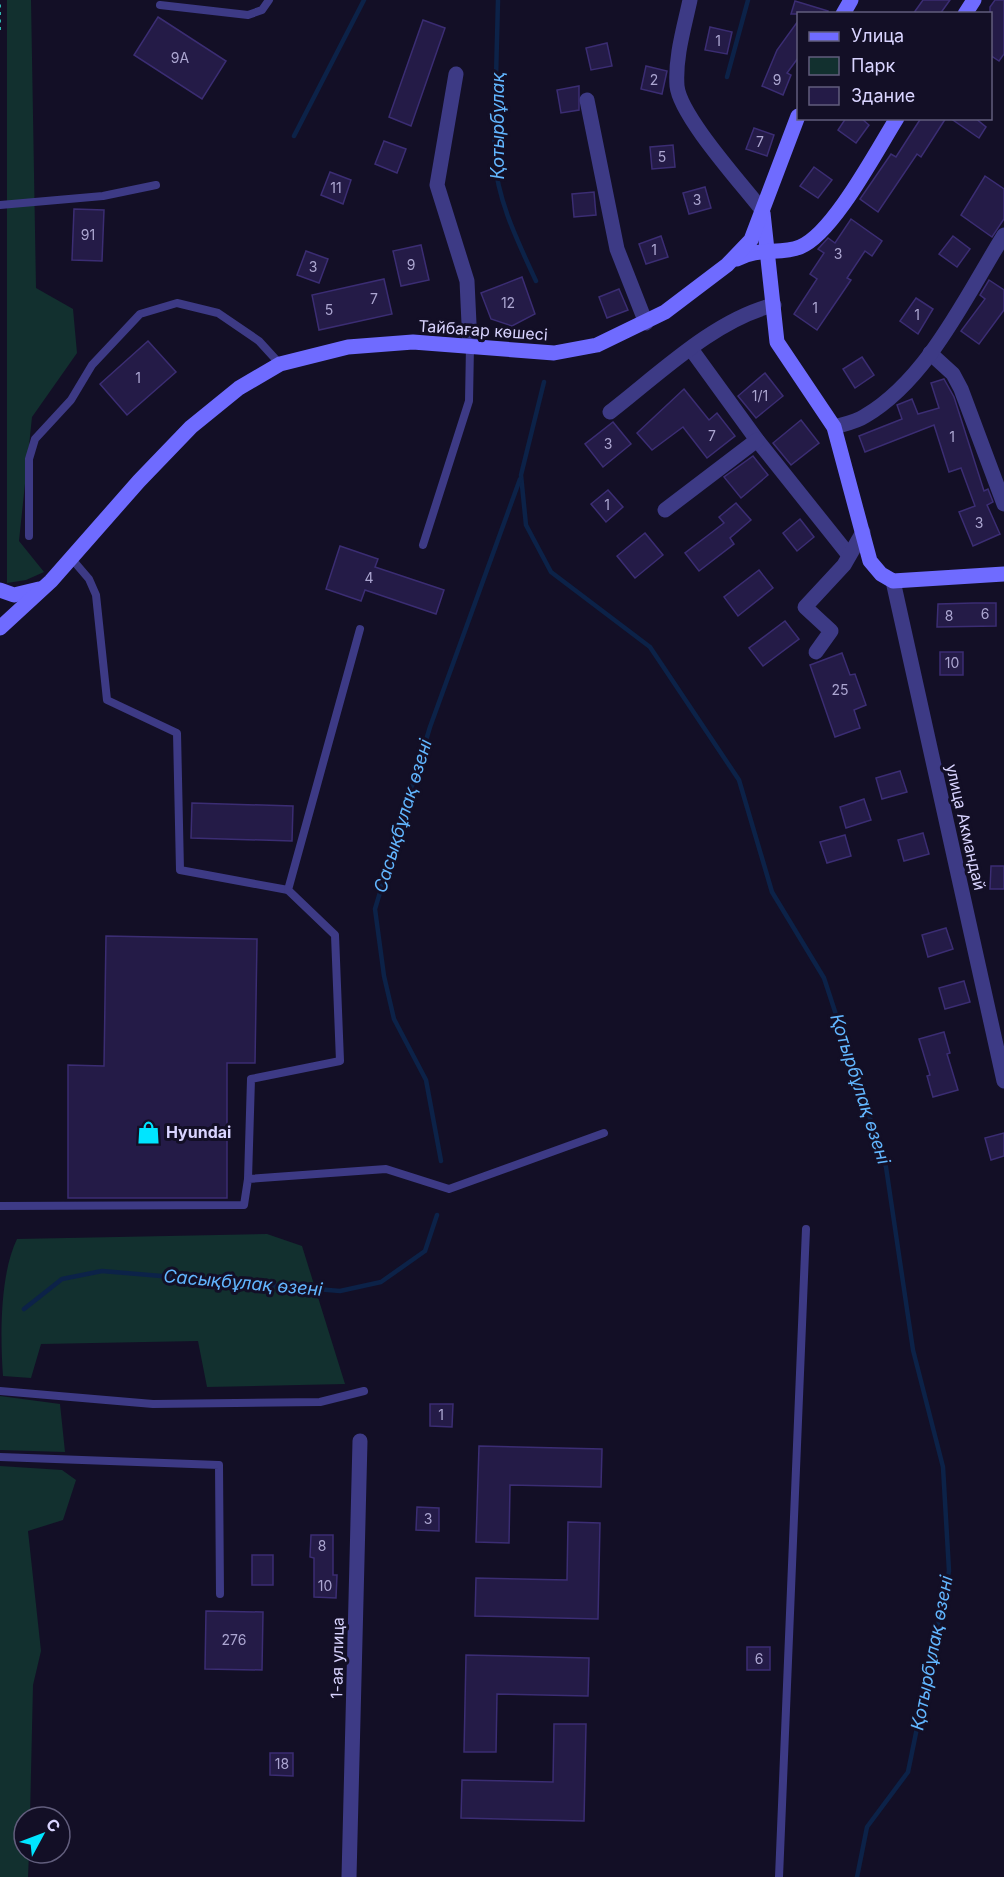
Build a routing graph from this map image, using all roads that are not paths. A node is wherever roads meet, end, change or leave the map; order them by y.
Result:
1 (269, 0) edge
2 (690, 0) edge
3 (160, 5) dead end
4 (456, 74) dead end
5 (587, 100) dead end
6 (797, 119) edge
7 (896, 120) edge
8 (156, 185) dead end
9 (0, 206) edge
10 (762, 210) junction
11 (1004, 235) edge
12 (768, 249) junction
13 (789, 249) junction
14 (727, 265) junction
15 (771, 278) junction
16 (774, 305) junction
17 (646, 323) junction
18 (470, 345) junction
19 (691, 350) junction
20 (930, 353) junction
21 (280, 364) junction
22 (610, 412) dead end
23 (834, 427) junction
24 (757, 440) junction
25 (1004, 503) edge
26 (664, 510) dead end
27 (863, 532) junction
28 (29, 536) dead end
29 (423, 545) dead end
30 (848, 555) junction
31 (71, 558) junction
32 (1004, 574) edge
33 (51, 581) junction
34 (893, 581) junction
35 (0, 590) edge
36 (0, 628) edge
37 (360, 629) dead end
38 (816, 652) dead end
39 (288, 890) junction
40 (1004, 1081) edge
41 (604, 1133) dead end
42 (248, 1179) junction
43 (0, 1206) edge
44 (806, 1229) dead end
45 (0, 1391) edge
46 (364, 1391) dead end
47 (360, 1441) dead end
48 (0, 1457) edge
49 (220, 1594) dead end
50 (349, 1877) edge
51 (779, 1877) edge

1 - 3 lane
2 - 10 street
4 - 18 street
5 - 17 street
6 - 10 main road
7 - 13 main road
8 - 9 lane
10 - 12 main road
10 - 14 main road
11 - 20 street
12 - 13 main road
12 - 14 main road
12 - 15 main road
13 - 15 main road
14 - 15 main road
14 - 17 main road, Тайбағар көшесі
15 - 16 main road
16 - 19 street
16 - 23 main road
17 - 18 main road, Тайбағар көшесі
18 - 21 main road, Тайбағар көшесі
18 - 29 lane
19 - 22 street
19 - 24 street
20 - 23 street
20 - 25 street
21 - 28 lane
21 - 31 main road, Тайбағар көшесі
23 - 27 main road
24 - 26 street
24 - 30 street
27 - 30 street
27 - 34 main road
30 - 38 street
31 - 33 main road, Тайбағар көшесі
31 - 39 lane
32 - 34 main road
33 - 35 main road
33 - 36 main road, Тайбағар көшесі
34 - 40 street, улица Акмандай
37 - 39 lane
39 - 42 lane
41 - 42 lane
42 - 43 lane
44 - 51 lane
45 - 46 lane
47 - 50 street, 1-ая улица
48 - 49 lane

